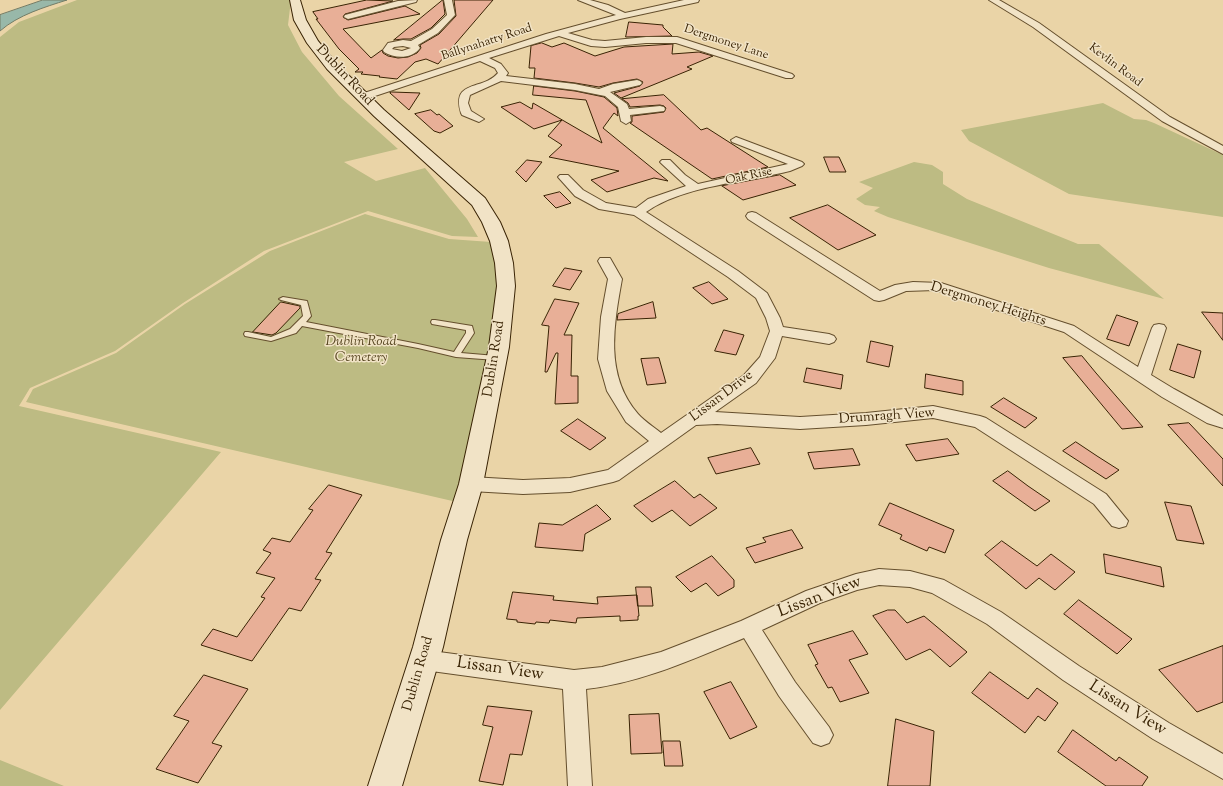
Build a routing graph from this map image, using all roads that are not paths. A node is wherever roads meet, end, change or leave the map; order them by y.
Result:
1 (295, 0) edge
2 (413, 0) edge
3 (436, 0) edge
4 (448, 0) edge
5 (582, 0) edge
6 (695, 0) edge
7 (993, 0) edge
8 (622, 16) junction
9 (348, 17) dead end
10 (560, 32) junction
11 (412, 44) dead end
12 (480, 58) junction
13 (789, 76) dead end
14 (500, 78) junction
15 (637, 83) dead end
16 (600, 92) junction
17 (362, 97) junction
18 (660, 109) dead end
19 (479, 119) dead end
20 (736, 140) dead end
21 (1223, 151) edge
22 (666, 162) dead end
23 (564, 177) dead end
24 (696, 188) junction
25 (638, 212) junction
26 (752, 216) dead end
27 (605, 262) dead end
28 (283, 299) dead end
29 (435, 322) dead end
30 (300, 323) junction
31 (1159, 328) dead end
32 (777, 331) junction
33 (248, 334) dead end
34 (829, 339) dead end
35 (456, 355) junction
36 (496, 358) junction
37 (1143, 376) junction
38 (693, 420) junction
39 (1223, 422) edge
40 (660, 442) junction
41 (471, 484) junction
42 (1120, 521) dead end
43 (748, 627) junction
44 (424, 660) junction
45 (574, 680) junction
46 (821, 735) dead end
47 (1223, 767) edge
48 (385, 786) edge
49 (580, 786) edge

1 - 17 street, Dublin Road
2 - 9 street
3 - 4 street
4 - 11 street
5 - 8 street
6 - 8 street, Ballynahatty Road
7 - 21 street, Kevlin Road
8 - 10 street, Ballynahatty Road
10 - 12 street, Ballynahatty Road
10 - 13 street, Dergmoney Lane
12 - 14 street
12 - 17 street, Ballynahatty Road
14 - 16 street
14 - 19 street
15 - 16 street
16 - 18 street
17 - 36 street, Dublin Road
20 - 24 street, Oak Rise
22 - 24 street
23 - 25 street
24 - 25 street, Oak Rise
25 - 32 street
26 - 37 street, Dergmoney Heights
27 - 40 street
28 - 30 lane
29 - 35 lane
30 - 33 lane
30 - 35 lane
31 - 37 street
32 - 34 street
32 - 38 street, Lissan Drive
35 - 36 lane
36 - 41 street, Dublin Road
37 - 39 street, Dergmoney Heights
38 - 40 street, Lissan Drive
38 - 42 street, Drumragh View
40 - 41 street, Lissan Drive
41 - 44 street, Dublin Road
43 - 45 street, Lissan View
43 - 46 street
43 - 47 street, Lissan View
44 - 45 street, Lissan View
44 - 48 street, Dublin Road
45 - 49 street

